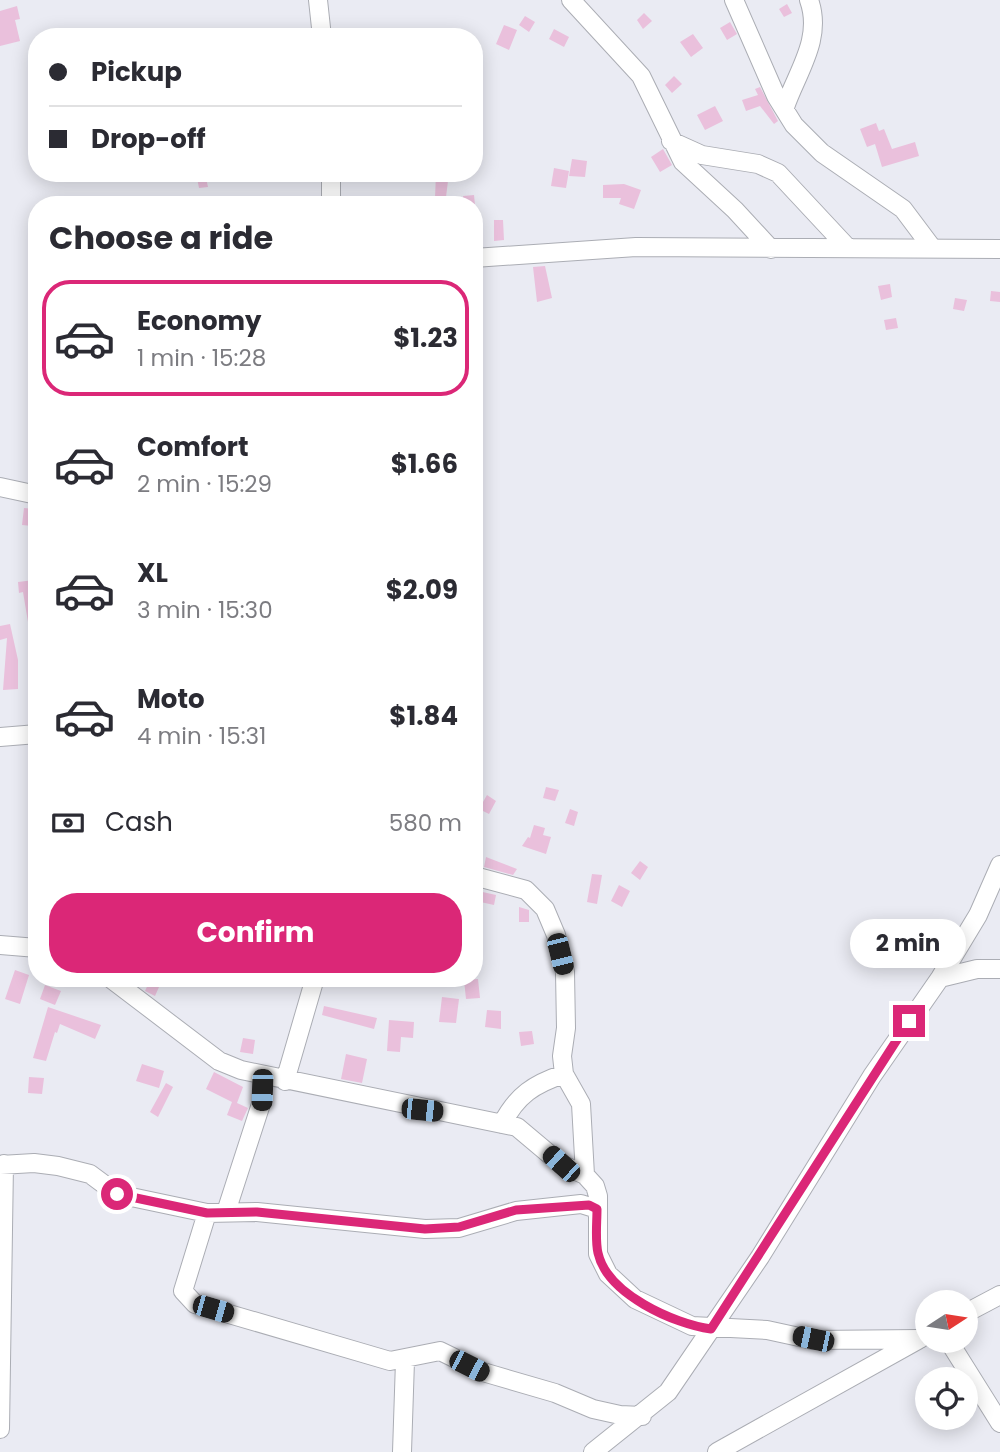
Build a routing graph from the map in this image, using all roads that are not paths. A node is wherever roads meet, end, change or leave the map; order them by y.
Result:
1 (318, 0) edge
2 (571, 0) edge
3 (734, 0) edge
4 (809, 0) edge
5 (321, 28) edge
6 (785, 107) junction
7 (671, 141) junction
8 (847, 247) junction
9 (771, 249) junction
10 (933, 249) junction
11 (1000, 249) edge
12 (483, 258) edge
13 (0, 488) edge
14 (28, 493) edge
15 (28, 735) edge
16 (0, 737) edge
17 (1000, 865) edge
18 (483, 878) edge
19 (0, 945) edge
20 (28, 947) edge
21 (1000, 969) edge
22 (940, 978) junction
23 (122, 987) edge
24 (312, 987) edge
25 (564, 1074) junction
26 (263, 1076) junction
27 (285, 1081) junction
28 (502, 1124) junction
29 (2, 1164) edge
30 (585, 1175) junction
31 (597, 1209) junction
32 (226, 1212) junction
33 (207, 1213) junction
34 (1000, 1295) edge
35 (978, 1307) edge
36 (711, 1329) junction
37 (915, 1337) edge
38 (915, 1342) edge
39 (956, 1353) edge
40 (405, 1361) junction
41 (642, 1416) junction
42 (1000, 1423) edge
43 (0, 1429) edge
44 (402, 1452) edge
45 (593, 1452) edge
46 (717, 1452) edge

1 - 5 street
2 - 7 street
3 - 6 street
4 - 6 street
6 - 10 street
7 - 8 street
7 - 9 street
8 - 9 street
8 - 10 street
9 - 12 street
10 - 11 street
13 - 14 street
15 - 16 street
17 - 22 street
18 - 25 street
19 - 20 street
21 - 22 street
22 - 36 street
23 - 26 street
24 - 27 street
25 - 28 street
25 - 30 street
26 - 27 street
26 - 32 street
27 - 28 street
28 - 30 street
29 - 33 street
29 - 43 street
30 - 31 street
31 - 32 street
31 - 36 street
32 - 33 street
33 - 40 street
34 - 35 street
36 - 37 street
36 - 41 street
38 - 46 street
39 - 42 street
40 - 41 street
40 - 44 street
41 - 45 street

